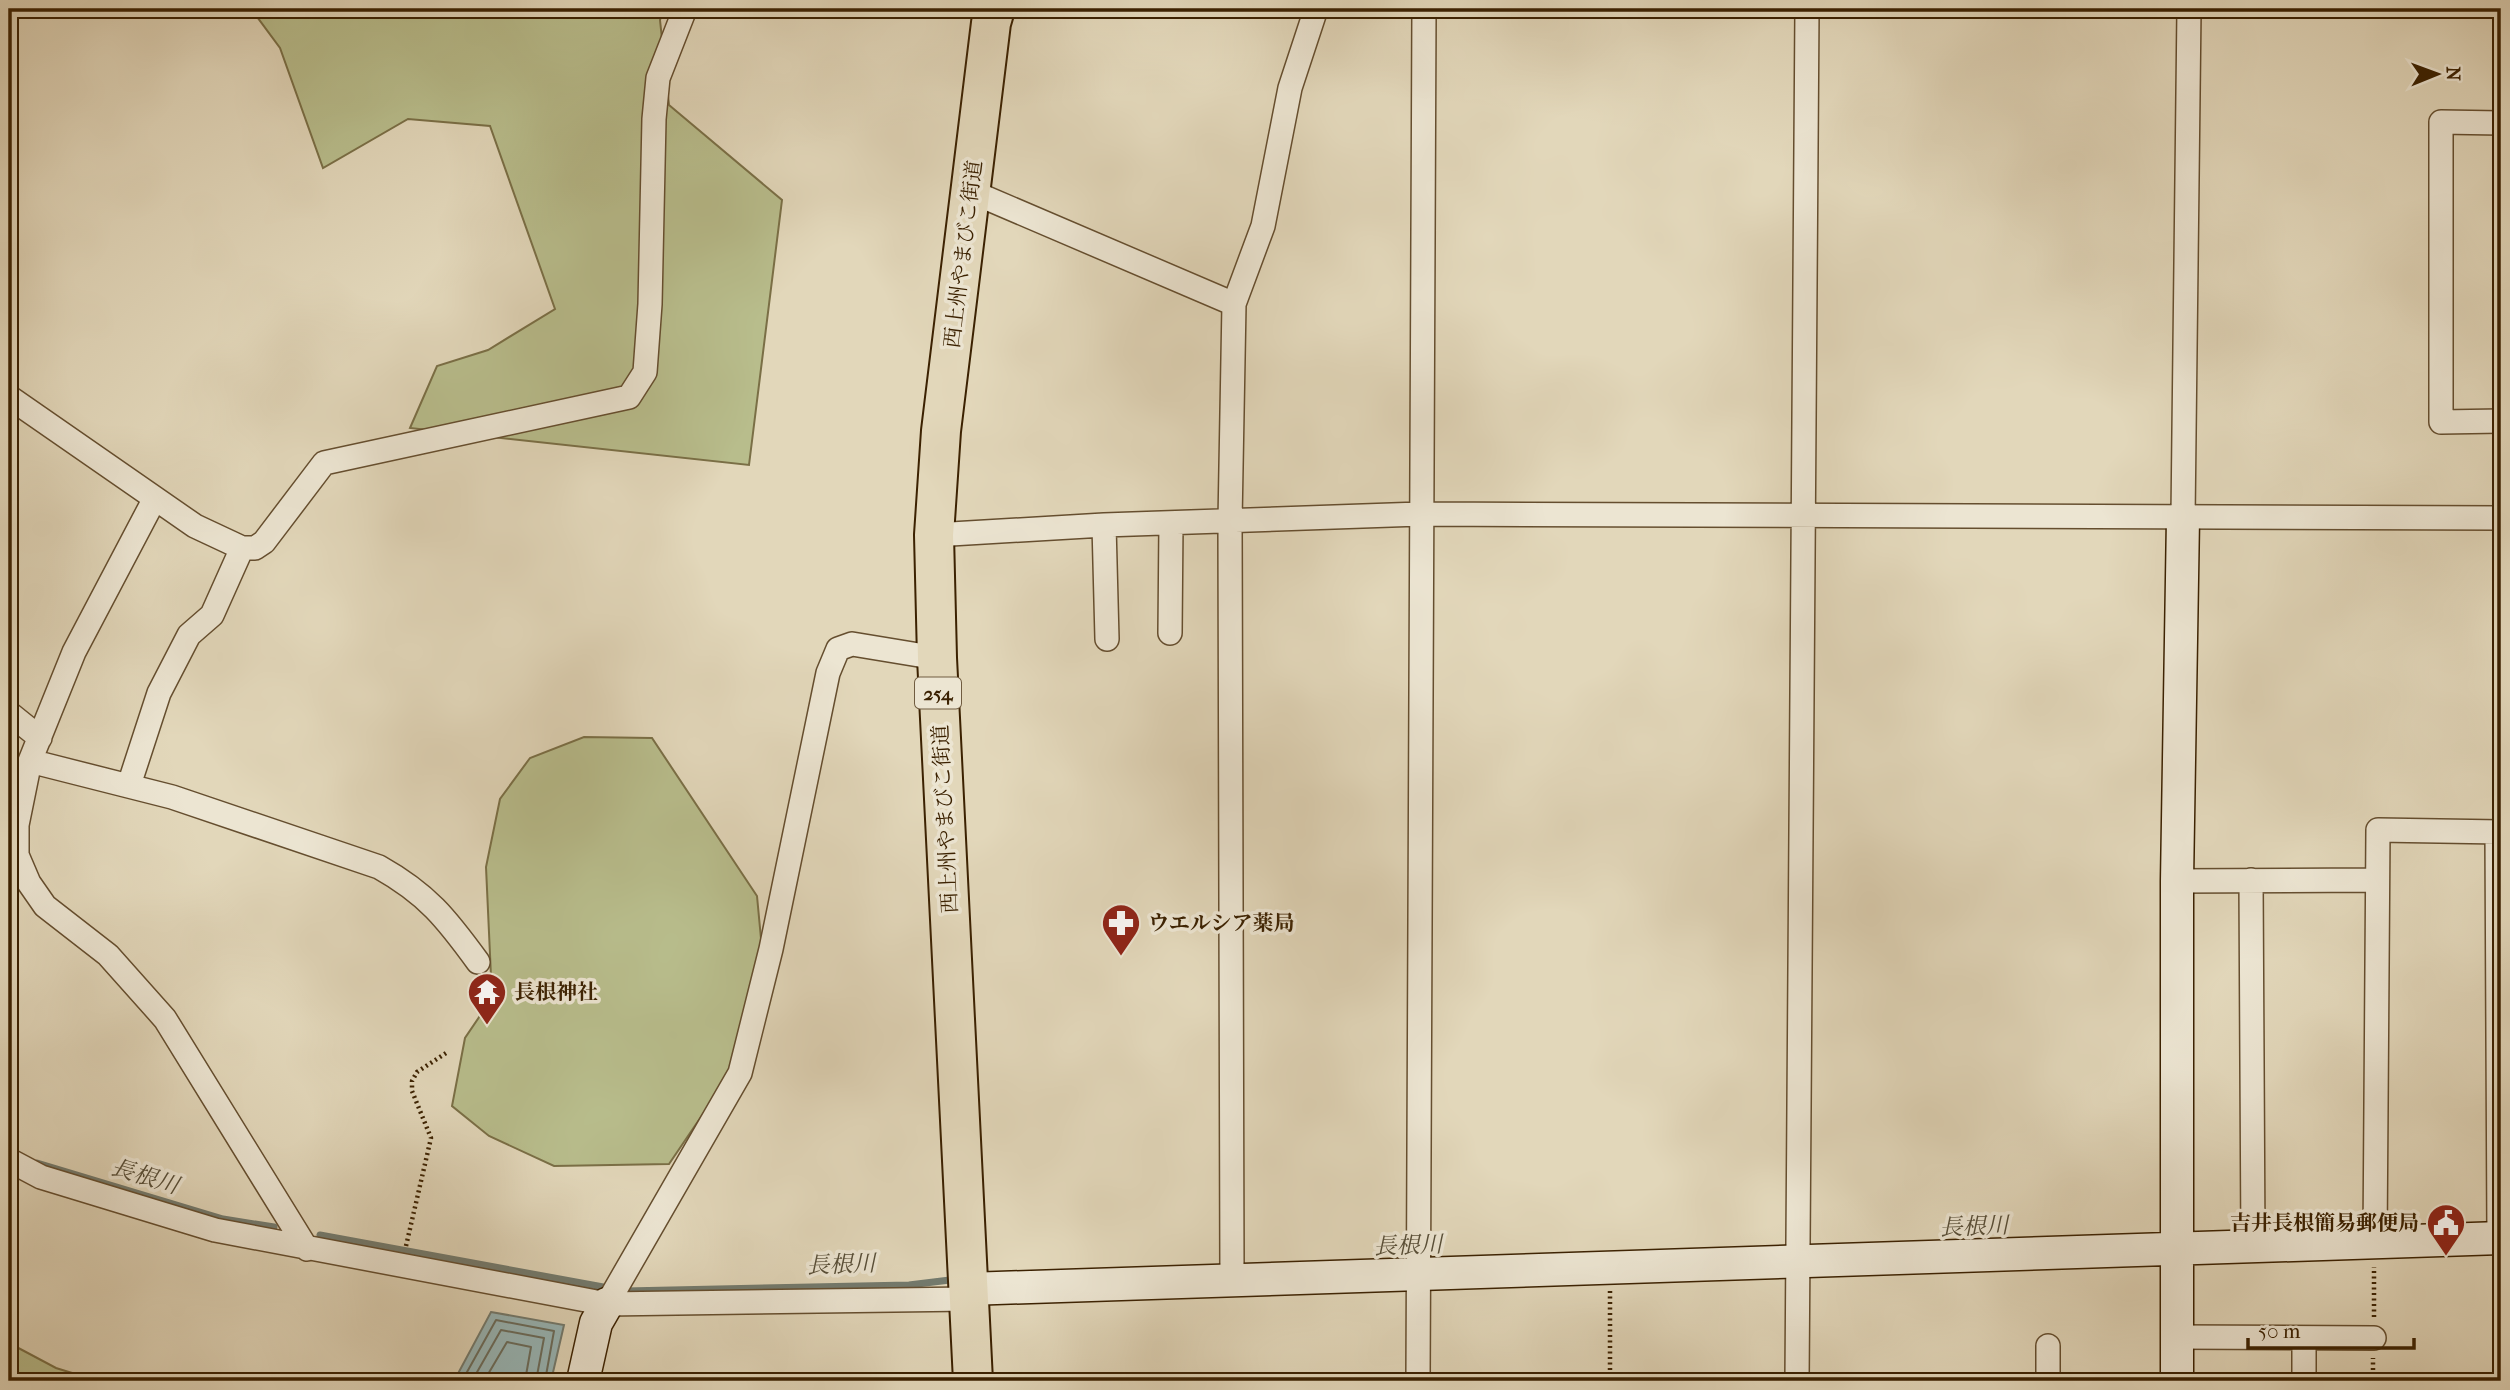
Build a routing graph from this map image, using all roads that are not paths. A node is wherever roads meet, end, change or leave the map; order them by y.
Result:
1 (685, 9) edge
2 (995, 9) edge
3 (1316, 9) edge
4 (1424, 9) edge
5 (1808, 9) edge
6 (2189, 9) edge
7 (2501, 123) edge
8 (970, 191) junction
9 (1234, 304) junction
10 (9, 397) edge
11 (2501, 421) edge
12 (154, 500) junction
13 (1420, 514) junction
14 (1802, 514) junction
15 (2183, 518) junction
16 (2501, 518) edge
17 (1230, 521) junction
18 (1171, 523) junction
19 (1104, 525) junction
20 (934, 535) junction
21 (242, 548) junction
22 (1170, 634) dead end
23 (1107, 639) dead end
24 (937, 658) junction
25 (9, 713) edge
26 (40, 738) junction
27 (30, 761) junction
28 (129, 785) junction
29 (2499, 832) edge
30 (2251, 880) junction
31 (2377, 880) junction
32 (2176, 881) junction
33 (478, 962) dead end
34 (9, 1160) edge
35 (2500, 1238) edge
36 (2375, 1243) junction
37 (2253, 1246) junction
38 (2175, 1248) junction
39 (307, 1249) junction
40 (1798, 1260) junction
41 (1418, 1272) junction
42 (1232, 1278) junction
43 (968, 1294) junction
44 (607, 1304) junction
45 (2177, 1337) junction
46 (2304, 1338) junction
47 (2374, 1338) road end
48 (2048, 1346) dead end
49 (583, 1381) edge
50 (973, 1381) edge
51 (1418, 1381) edge
52 (1797, 1381) edge
53 (2048, 1381) edge
54 (2177, 1381) edge
55 (2304, 1381) edge

1 - 21 street
2 - 8 highway, 西上州やまびこ街道 / 254
3 - 9 street
4 - 13 street
5 - 14 street
6 - 15 street
7 - 11 street
8 - 9 street
8 - 20 highway, 西上州やまびこ街道 / 254
9 - 17 street
10 - 12 street
12 - 21 street
12 - 26 street
13 - 14 street
13 - 17 street
13 - 41 street
14 - 15 street
14 - 40 street
15 - 16 street
15 - 32 street
17 - 18 street
17 - 42 street
18 - 19 street
18 - 22 street
19 - 20 street
19 - 23 street
20 - 24 highway, 西上州やまびこ街道 / 254
21 - 28 street
24 - 43 highway, 西上州やまびこ街道 / 254
24 - 44 street
25 - 26 street
26 - 27 street
27 - 28 street
27 - 39 street
28 - 33 street
29 - 31 street
29 - 35 street
30 - 31 street
30 - 32 street
30 - 37 street
31 - 36 street
32 - 38 street
34 - 39 street
35 - 36 street
36 - 37 street
37 - 38 street
38 - 40 street
38 - 45 street
39 - 44 street
40 - 41 street
40 - 52 street
41 - 42 street
41 - 51 street
42 - 43 street
43 - 44 street
43 - 50 highway, 西上州やまびこ街道 / 254
44 - 49 street
45 - 46 street
45 - 54 street
46 - 47 street
46 - 55 street
48 - 53 street

